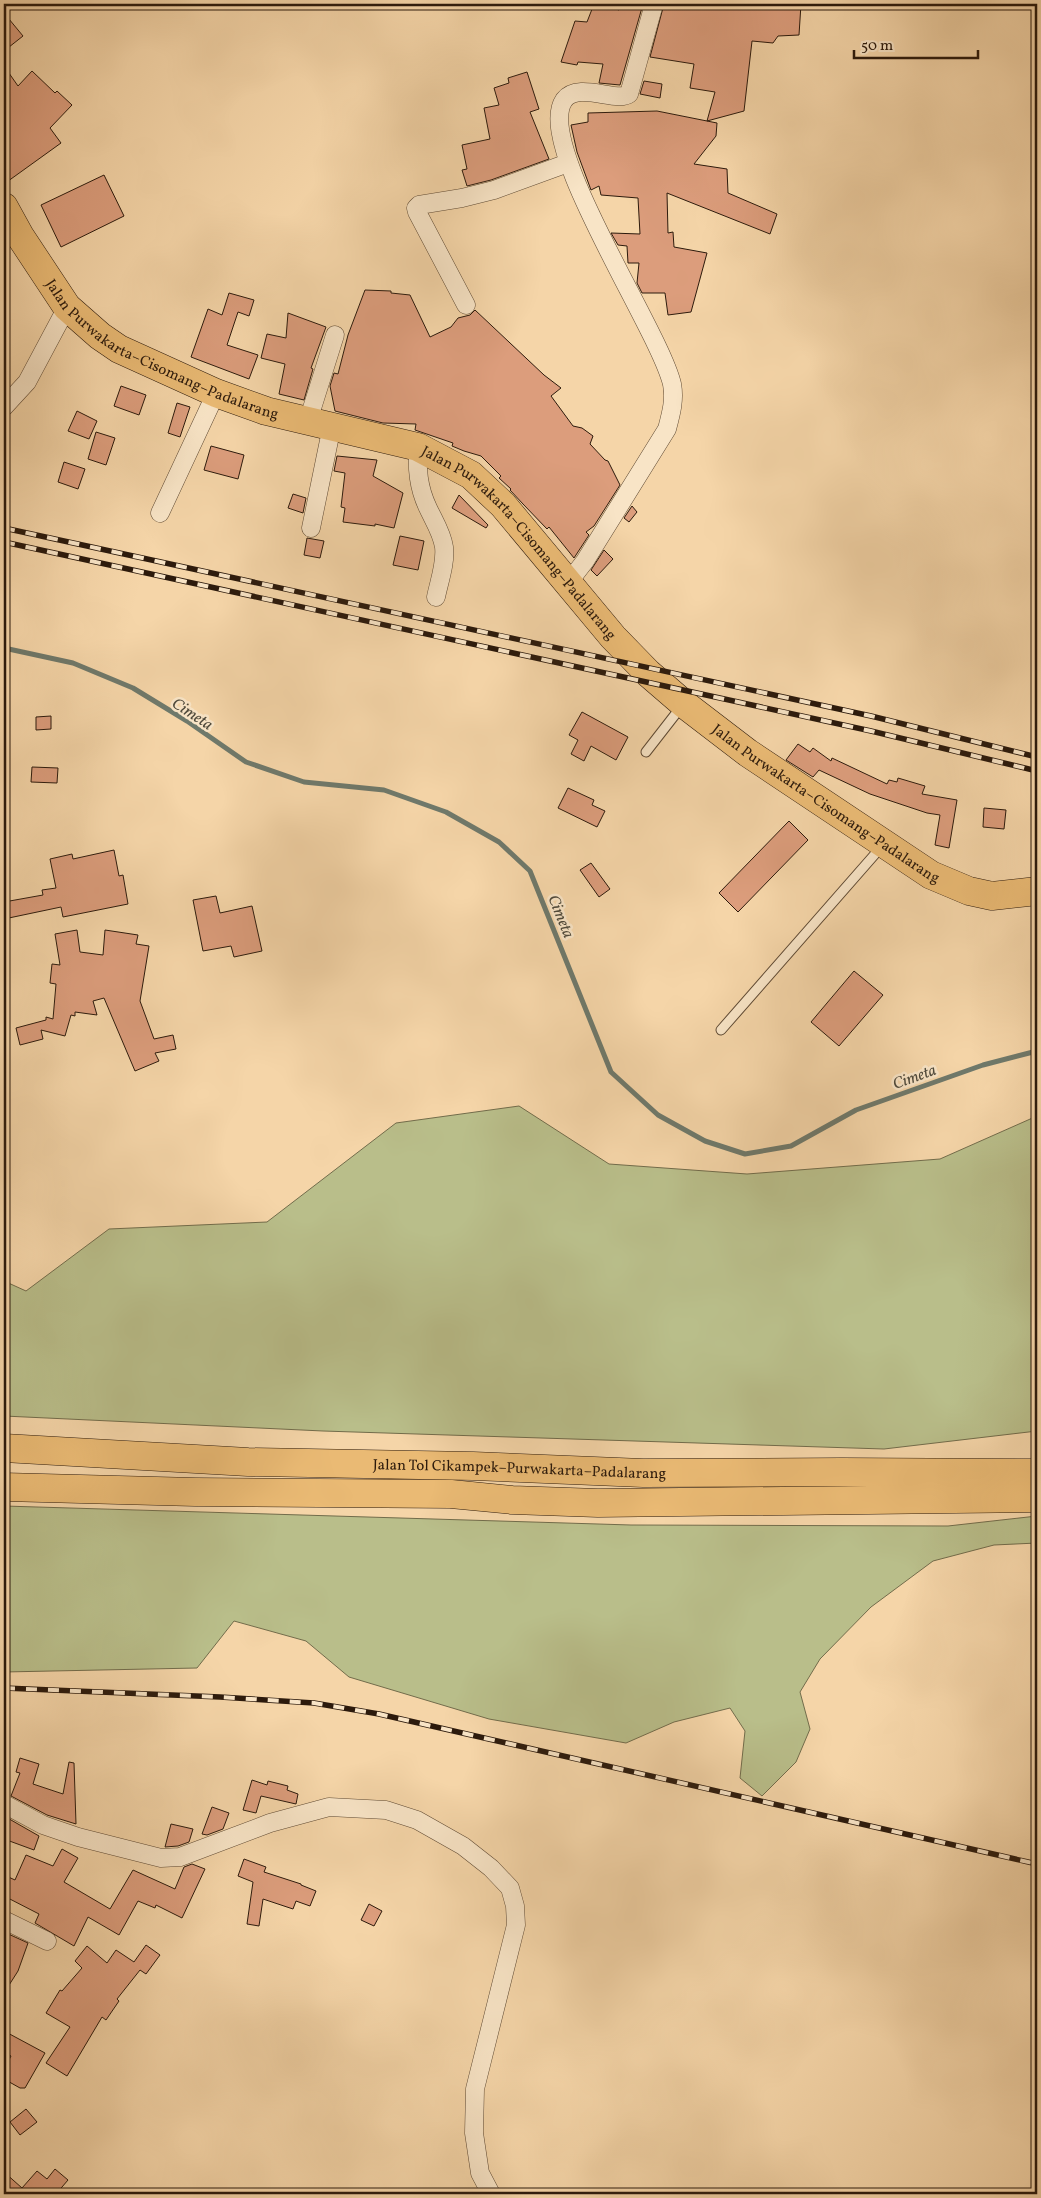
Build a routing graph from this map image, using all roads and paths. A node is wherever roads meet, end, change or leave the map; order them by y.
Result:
1 (654, 4) edge
2 (568, 163) junction
3 (4, 207) edge
4 (466, 305) dead end
5 (67, 307) junction
6 (335, 335) dead end
7 (216, 393) junction
8 (4, 407) edge
9 (320, 423) junction
10 (418, 447) junction
11 (160, 514) dead end
12 (311, 528) dead end
13 (568, 583) junction
14 (436, 597) dead end
15 (684, 704) junction
16 (646, 752) dead end
17 (883, 845) junction
18 (1037, 892) edge
19 (721, 1030) dead end
20 (4, 1448) edge
21 (1037, 1473) edge
22 (4, 1486) edge
23 (1037, 1498) edge
24 (4, 1804) edge
25 (4, 1920) edge
26 (47, 1941) dead end
27 (491, 2194) edge

1 - 2 street
2 - 4 street
2 - 13 street
3 - 5 highway, Jalan Purwakarta–Cisomang–Padalarang
5 - 7 highway, Jalan Purwakarta–Cisomang–Padalarang
5 - 8 street
6 - 9 street
7 - 9 highway, Jalan Purwakarta–Cisomang–Padalarang
7 - 11 street
9 - 10 highway, Jalan Purwakarta–Cisomang–Padalarang
9 - 12 street
10 - 13 highway, Jalan Purwakarta–Cisomang–Padalarang
10 - 14 street
13 - 15 highway, Jalan Purwakarta–Cisomang–Padalarang
15 - 16 lane
15 - 17 highway, Jalan Purwakarta–Cisomang–Padalarang
17 - 18 highway, Jalan Purwakarta–Cisomang–Padalarang
17 - 19 lane
20 - 21 highway, Jalan Tol Cikampek–Purwakarta–Padalarang
22 - 23 highway, Jalan Tol Cikampek–Purwakarta–Padalarang
24 - 27 street
25 - 26 street

